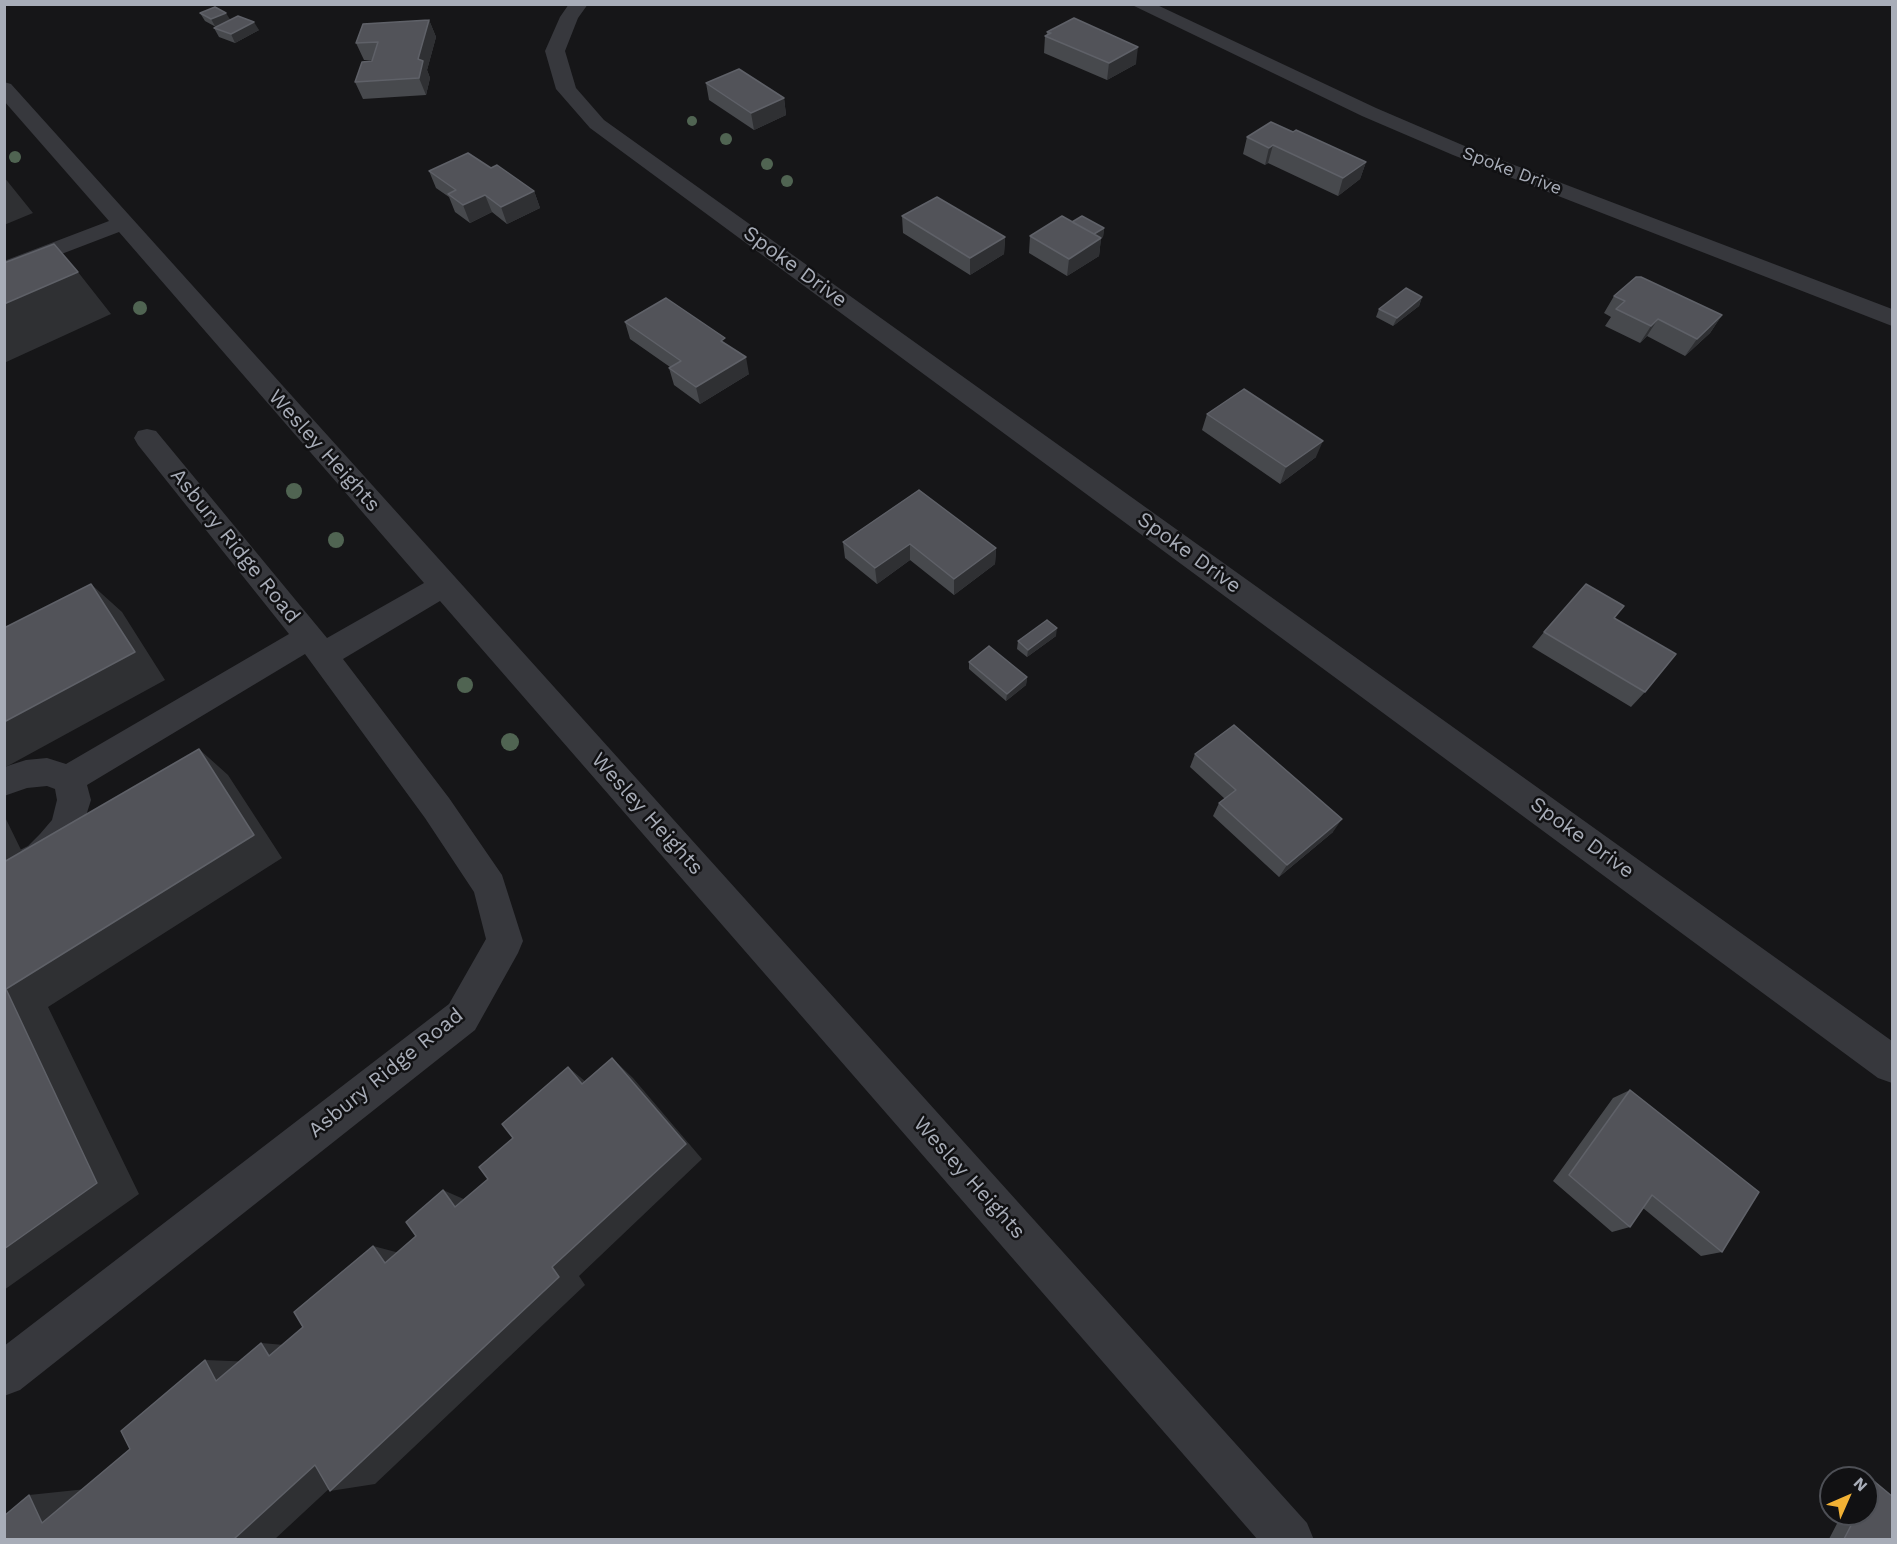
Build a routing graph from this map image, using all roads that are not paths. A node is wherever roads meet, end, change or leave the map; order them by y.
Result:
1 (579, 4) edge
2 (1139, 4) edge
3 (4, 88) edge
4 (123, 223) junction
5 (4, 269) edge
6 (1893, 318) edge
7 (147, 438) dead end
8 (444, 585) junction
9 (316, 646) junction
10 (69, 780) junction
11 (4, 782) edge
12 (4, 876) edge
13 (1893, 1064) edge
14 (4, 1374) edge
15 (1290, 1539) edge

1 - 13 street, Spoke Drive
2 - 6 street, Spoke Drive
3 - 4 street, Wesley Heights
4 - 5 street
4 - 8 street, Wesley Heights
7 - 9 street, Asbury Ridge Road
8 - 9 street
8 - 15 street, Wesley Heights
9 - 10 street
9 - 14 street, Asbury Ridge Road
10 - 11 street
10 - 12 street

